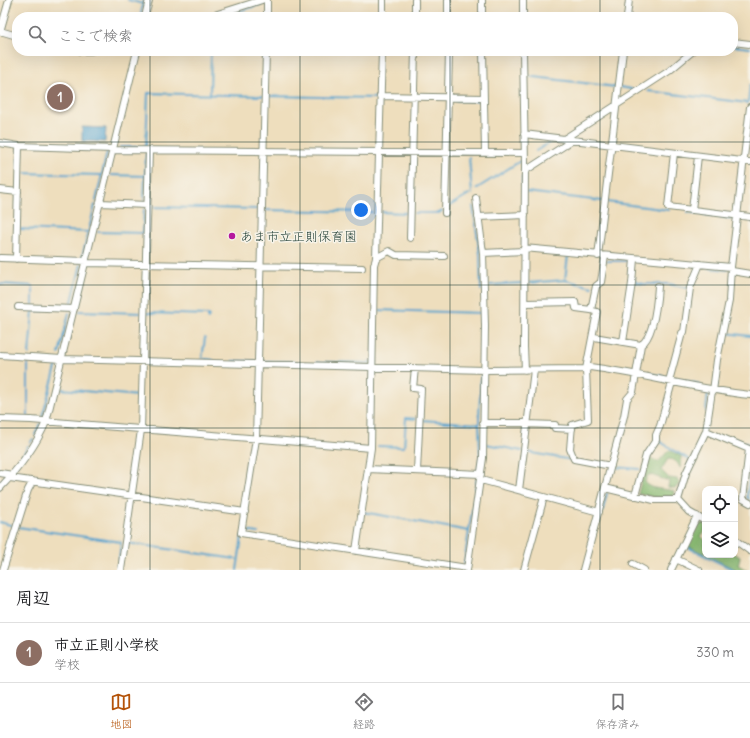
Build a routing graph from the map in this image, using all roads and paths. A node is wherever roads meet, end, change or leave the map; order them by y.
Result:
1 (9, 0) edge
2 (149, 0) edge
3 (262, 0) edge
4 (267, 0) edge
5 (383, 0) edge
6 (416, 0) edge
7 (448, 0) edge
8 (482, 0) edge
9 (523, 0) edge
10 (629, 0) edge
11 (146, 12) edge
12 (224, 12) edge
13 (267, 12) edge
14 (383, 12) edge
15 (415, 12) edge
16 (448, 12) edge
17 (482, 12) edge
18 (523, 12) edge
19 (628, 12) edge
20 (0, 31) edge
21 (12, 35) edge
22 (738, 43) edge
23 (750, 44) edge
24 (136, 56) edge
25 (266, 56) edge
26 (382, 56) edge
27 (415, 56) edge
28 (449, 56) edge
29 (483, 56) edge
30 (523, 56) edge
31 (622, 56) edge
32 (687, 56) edge
33 (380, 96) junction
34 (414, 97) junction
35 (448, 97) junction
36 (484, 98) junction
37 (616, 105) junction
38 (750, 107) edge
39 (524, 134) junction
40 (564, 139) junction
41 (574, 140) junction
42 (0, 143) edge
43 (612, 145) junction
44 (19, 146) junction
45 (113, 149) junction
46 (149, 151) junction
47 (263, 151) junction
48 (485, 152) junction
49 (379, 153) junction
50 (413, 153) junction
51 (447, 153) junction
52 (524, 153) junction
53 (674, 153) junction
54 (698, 156) junction
55 (747, 161) edge
56 (525, 171) junction
57 (0, 190) edge
58 (18, 192) junction
59 (476, 198) dead end
60 (100, 203) junction
61 (147, 205) junction
62 (692, 210) junction
63 (445, 213) dead end
64 (525, 214) junction
65 (737, 215) junction
66 (478, 217) junction
67 (750, 217) edge
68 (410, 238) dead end
69 (524, 250) junction
70 (483, 253) junction
71 (444, 256) dead end
72 (602, 256) junction
73 (0, 258) edge
74 (376, 258) junction
75 (16, 259) junction
76 (634, 259) junction
77 (86, 262) junction
78 (146, 264) junction
79 (700, 264) junction
80 (261, 266) junction
81 (362, 268) dead end
82 (732, 269) junction
83 (750, 274) edge
84 (658, 286) dead end
85 (525, 303) junction
86 (18, 307) dead end
87 (74, 309) junction
88 (590, 310) junction
89 (594, 337) junction
90 (623, 342) junction
91 (641, 346) junction
92 (0, 355) edge
93 (62, 359) junction
94 (143, 360) junction
95 (258, 363) junction
96 (373, 366) junction
97 (415, 368) junction
98 (485, 370) junction
99 (525, 370) junction
100 (534, 370) junction
101 (586, 370) junction
102 (636, 376) junction
103 (671, 381) junction
104 (713, 391) junction
105 (750, 395) edge
106 (0, 419) edge
107 (46, 422) junction
108 (483, 423) junction
109 (527, 424) junction
110 (572, 429) junction
111 (141, 430) junction
112 (706, 431) junction
113 (256, 439) junction
114 (370, 448) junction
115 (611, 466) junction
116 (368, 469) junction
117 (418, 471) junction
118 (0, 473) edge
119 (11, 476) junction
120 (481, 477) junction
121 (33, 481) junction
122 (0, 488) edge
123 (605, 488) junction
124 (520, 490) junction
125 (132, 496) junction
126 (636, 496) junction
127 (544, 497) junction
128 (678, 500) junction
129 (750, 504) edge
130 (244, 512) junction
131 (599, 512) junction
132 (698, 516) junction
133 (702, 519) edge
134 (738, 542) edge
135 (356, 551) junction
136 (750, 551) edge
137 (676, 559) junction
138 (633, 564) dead end
139 (467, 569) edge
140 (3, 570) edge
141 (121, 570) edge
142 (524, 570) edge
143 (583, 570) edge
144 (644, 570) edge
145 (670, 570) edge
146 (699, 570) edge

1 - 20 street
2 - 11 street
3 - 12 street
4 - 13 street
5 - 14 street
6 - 15 street
7 - 16 street
8 - 17 street
9 - 18 street
10 - 19 street
20 - 21 street
22 - 23 street
24 - 45 street
25 - 47 street
26 - 33 street
27 - 34 street
28 - 35 street
29 - 36 street
30 - 39 street
31 - 37 street
32 - 37 street
33 - 34 street
33 - 49 street
34 - 35 street
34 - 50 street
35 - 36 street
35 - 51 street
36 - 48 street
37 - 40 street
37 - 43 street
38 - 55 street
39 - 40 street
39 - 52 street
40 - 41 street
41 - 43 street
41 - 56 street
42 - 44 street
43 - 53 street
43 - 72 street
44 - 45 street
44 - 58 street
45 - 46 street
45 - 60 street
46 - 47 street
46 - 61 street
47 - 49 street
47 - 80 street
48 - 51 street
48 - 52 street
49 - 50 street
49 - 74 street
50 - 51 street
50 - 68 street
51 - 63 street
52 - 56 street
53 - 54 street
53 - 62 street
54 - 55 street
54 - 62 street
55 - 65 street
56 - 64 street
57 - 58 street
58 - 75 street
59 - 66 street
60 - 61 street
60 - 77 street
61 - 78 street
62 - 65 street
64 - 66 street
64 - 69 street
65 - 67 street
65 - 82 street
66 - 70 street
69 - 70 street
69 - 72 street
69 - 85 street
70 - 98 street
71 - 74 street
72 - 76 street
72 - 88 street
73 - 75 street
74 - 96 street
75 - 77 street
76 - 79 street
76 - 90 street
77 - 78 street
77 - 87 street
78 - 80 street
78 - 94 street
79 - 82 street
79 - 103 street
80 - 81 street
80 - 95 street
82 - 83 street
82 - 104 street
84 - 91 street
85 - 88 street
85 - 99 street
86 - 87 street
87 - 93 street
88 - 89 street
89 - 90 street
89 - 101 street
90 - 91 street
91 - 102 street
92 - 93 street
93 - 94 street
93 - 107 street
94 - 95 street
94 - 111 street
95 - 96 street
95 - 113 street
96 - 97 street
96 - 114 street
97 - 98 street
97 - 117 street
98 - 99 street
98 - 108 street
99 - 100 street
100 - 101 street
100 - 109 street
101 - 102 street
101 - 110 street
102 - 103 street
102 - 115 street
103 - 104 street
103 - 126 street
104 - 105 street
104 - 112 street
106 - 107 street
107 - 111 street
107 - 119 street
108 - 109 street
108 - 120 street
109 - 110 street
109 - 124 street
110 - 115 street
111 - 113 street
111 - 125 street
112 - 128 street
112 - 129 street
113 - 114 street
113 - 130 street
114 - 116 street
115 - 123 street
116 - 117 street
116 - 135 street
117 - 120 street
118 - 119 street
119 - 121 street
119 - 122 street
120 - 124 street
120 - 139 street
121 - 125 street
121 - 140 street
123 - 126 street
123 - 131 street
124 - 127 street
125 - 130 street
125 - 141 street
126 - 128 street
127 - 131 street
127 - 142 street
128 - 132 street
130 - 135 street
131 - 143 street
132 - 133 street
132 - 137 street
134 - 136 street
135 - 139 street
137 - 145 street
137 - 146 street
138 - 144 street

